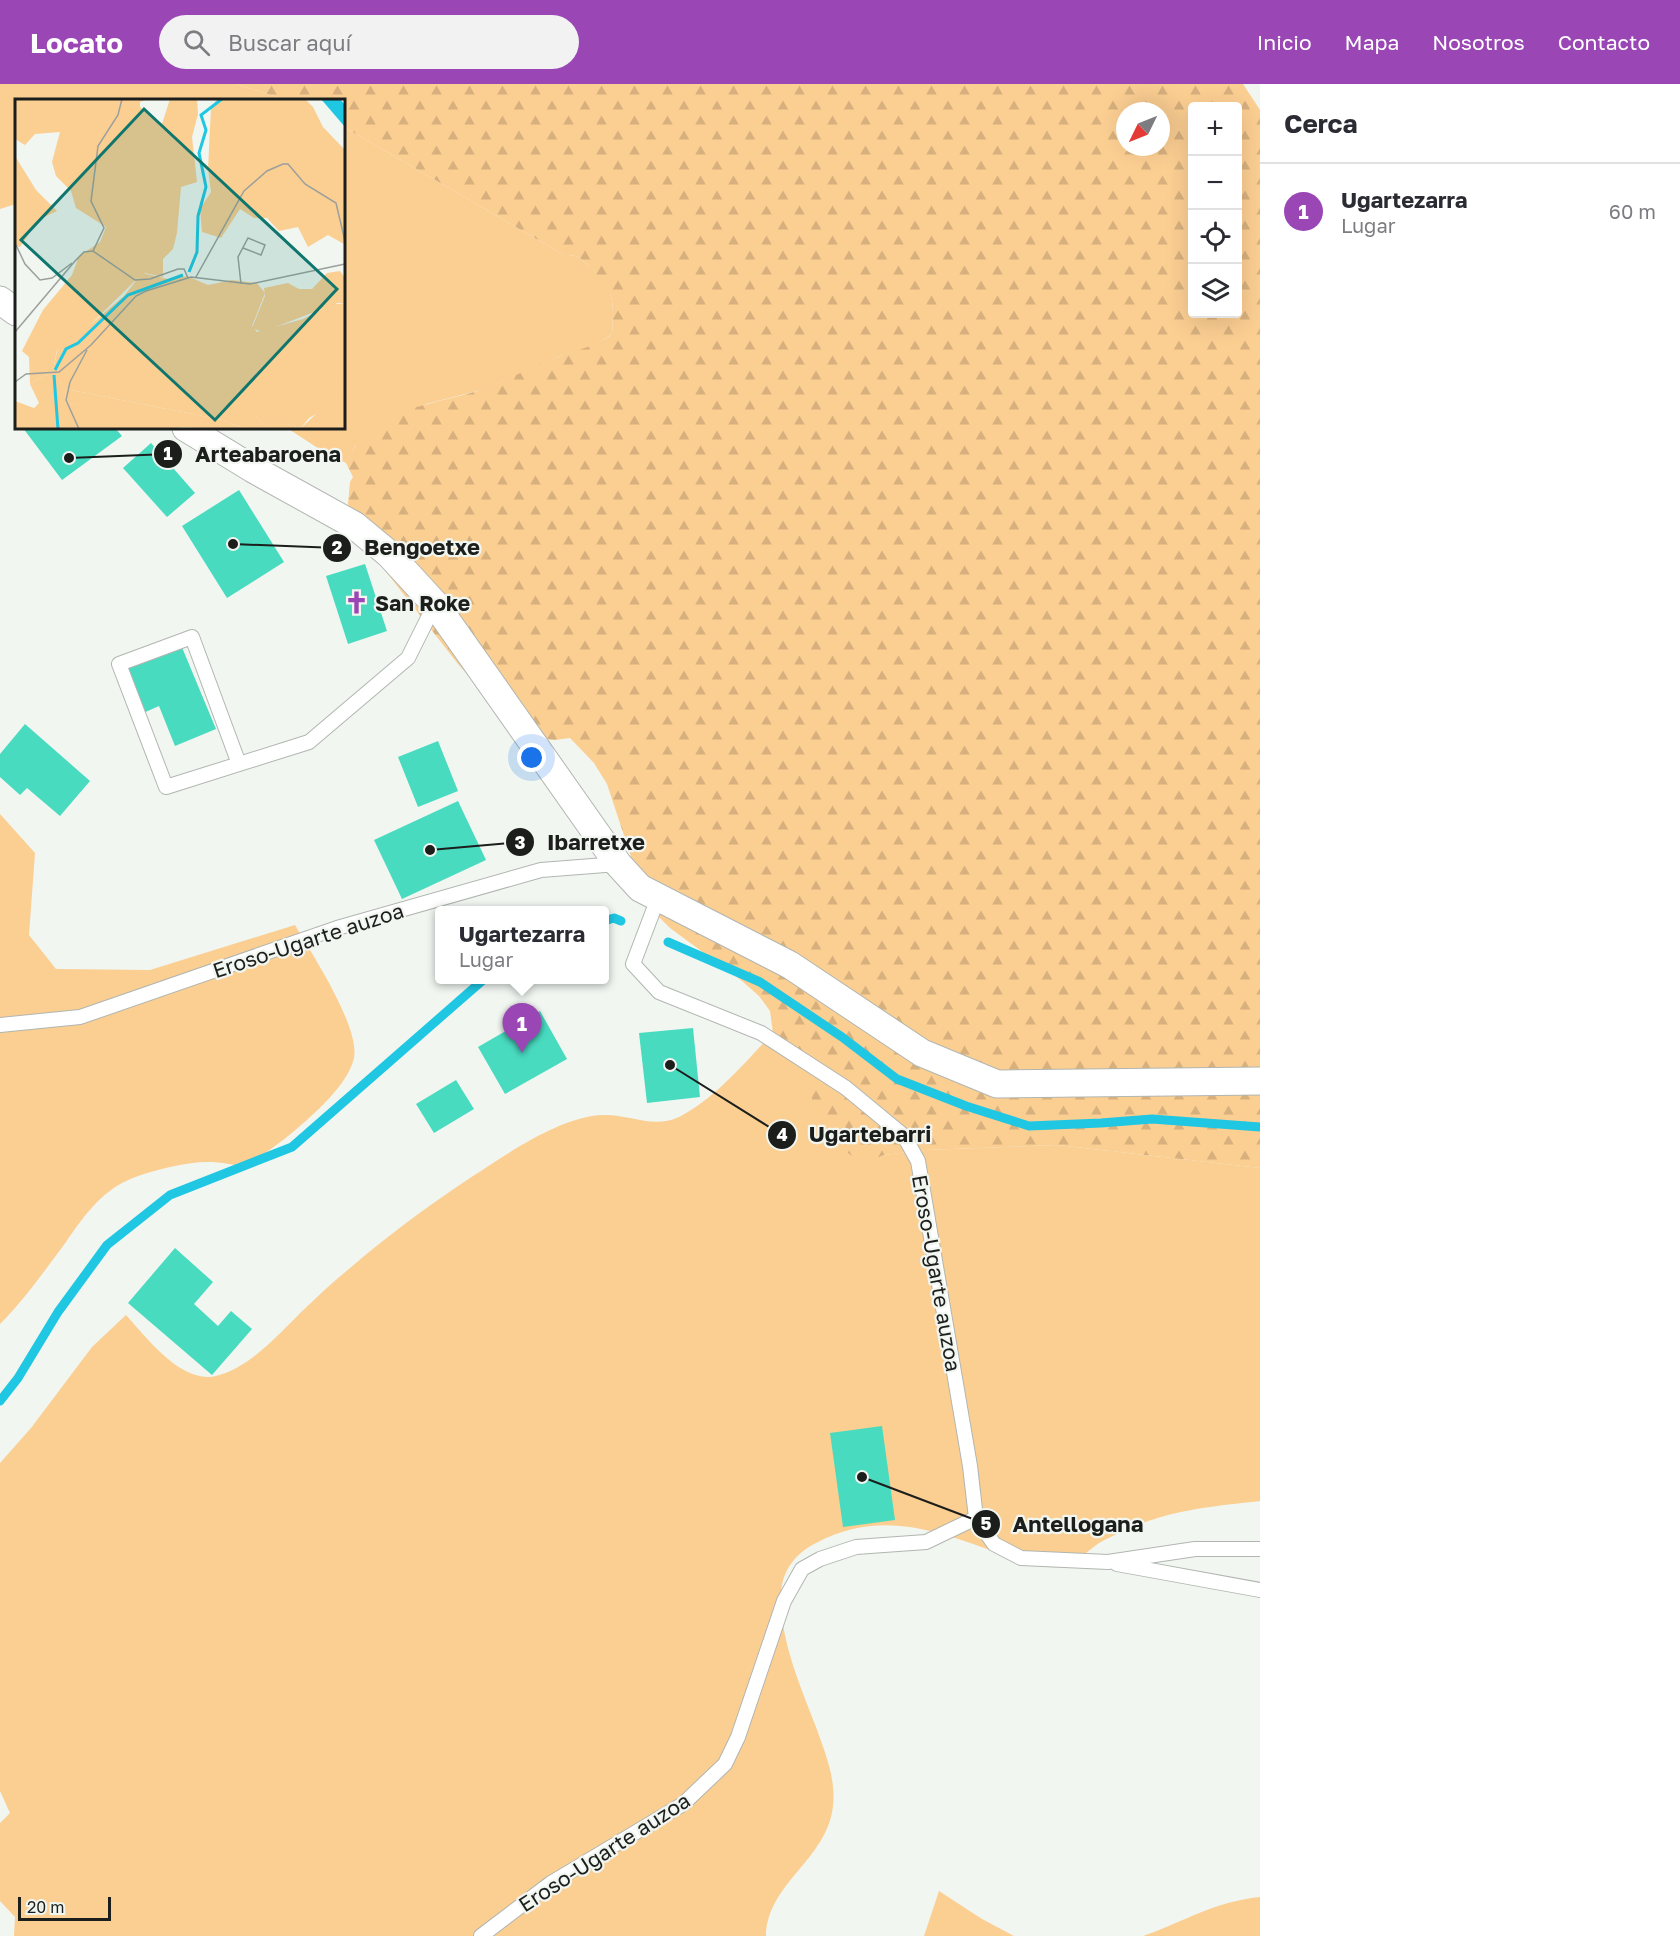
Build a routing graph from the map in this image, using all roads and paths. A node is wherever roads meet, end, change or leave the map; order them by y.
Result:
1 (0, 300) edge
2 (15, 311) edge
3 (188, 429) edge
4 (435, 604) junction
5 (239, 764) junction
6 (618, 864) junction
7 (658, 898) junction
8 (0, 1025) edge
9 (1260, 1081) edge
10 (976, 1518) junction
11 (1260, 1549) edge
12 (1107, 1562) junction
13 (1260, 1590) edge
14 (480, 1936) edge

1 - 2 street
3 - 4 street
4 - 5 lane
4 - 6 street
5 - 5 lane
6 - 7 street
6 - 8 lane, Eroso-Ugarte auzoa
7 - 9 street
7 - 10 lane, Eroso-Ugarte auzoa
10 - 12 lane, Eroso-Ugarte auzoa
10 - 14 lane, Eroso-Ugarte auzoa
11 - 12 lane, Eroso-Ugarte auzoa
12 - 13 lane, Eroso-Ugarte auzoa

